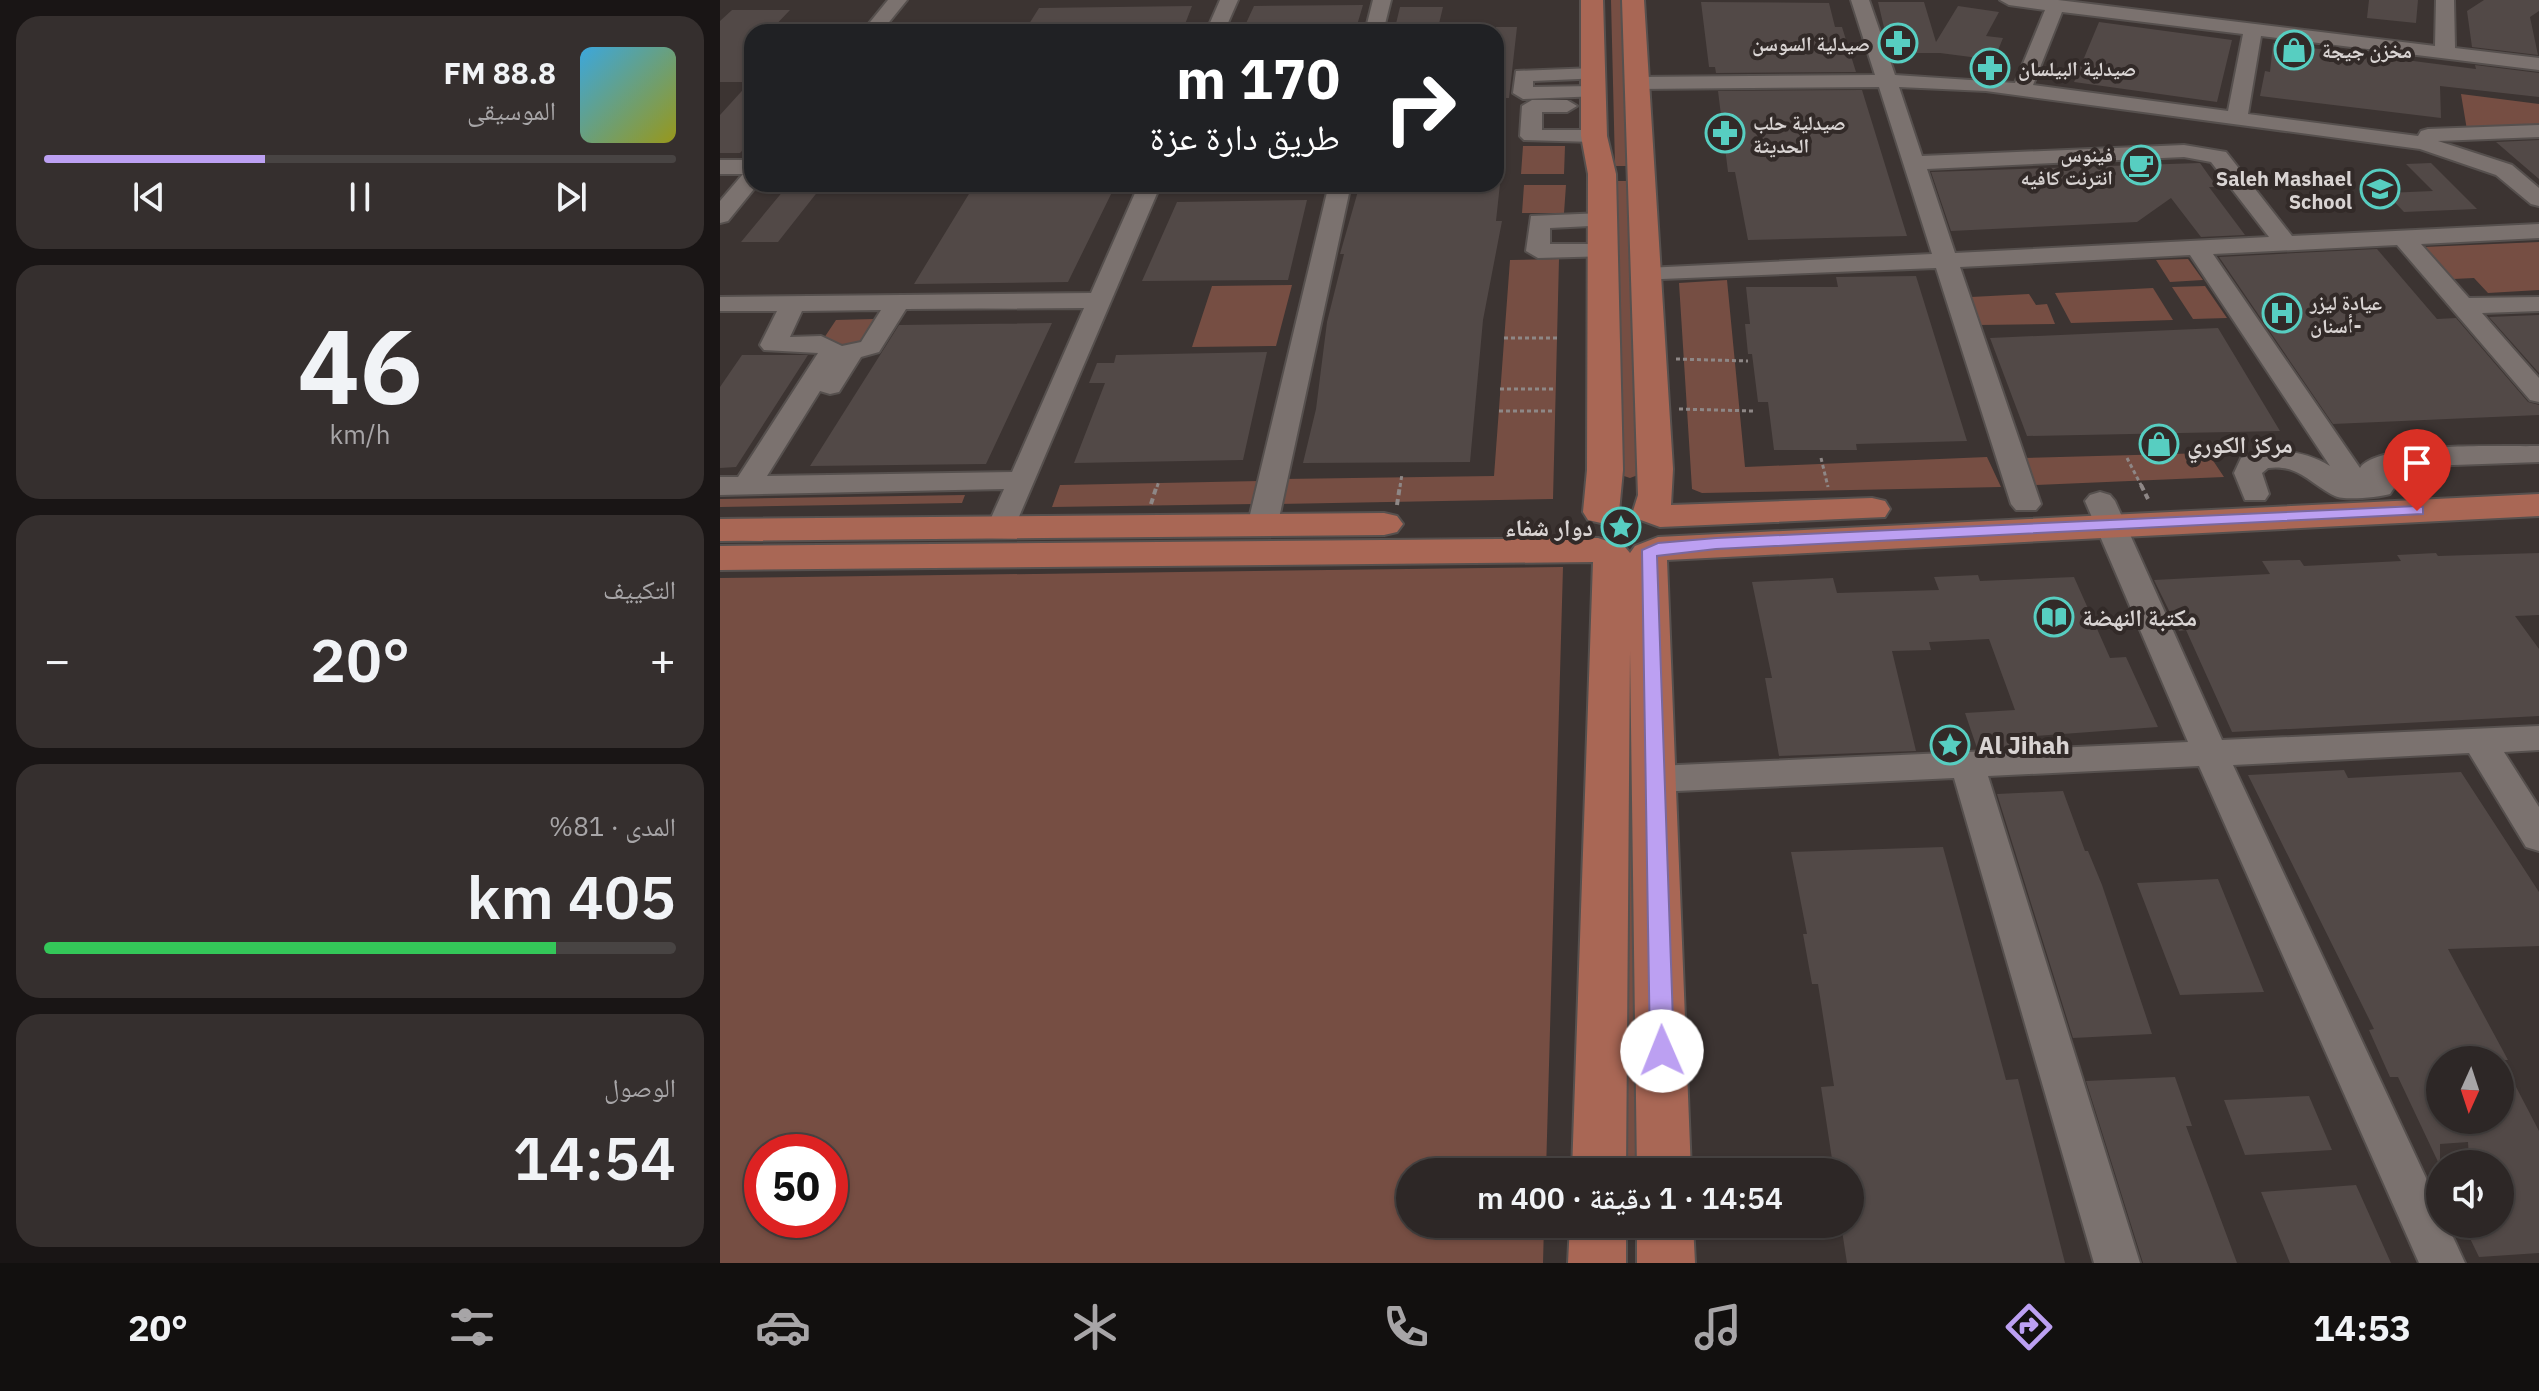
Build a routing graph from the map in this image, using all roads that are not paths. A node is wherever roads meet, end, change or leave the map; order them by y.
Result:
1 (898, 0) edge
2 (1229, 0) edge
3 (1382, 0) edge
4 (1592, 0) edge
5 (1633, 0) edge
6 (1860, 0) edge
7 (2009, 0) edge
8 (2087, 0) edge
9 (2445, 0) edge
10 (2056, 5) junction
11 (2184, 11) edge
12 (878, 24) edge
13 (1218, 24) edge
14 (1376, 24) edge
15 (2253, 29) junction
16 (2445, 48) junction
17 (2539, 55) edge
18 (2539, 64) edge
19 (1886, 81) junction
20 (1637, 83) junction
21 (2022, 89) junction
22 (2237, 117) junction
23 (2539, 131) edge
24 (2464, 134) junction
25 (2384, 137) junction
26 (1913, 163) junction
27 (720, 167) edge
28 (744, 167) edge
29 (2504, 170) junction
30 (1602, 174) junction
31 (1641, 174) junction
32 (744, 187) edge
33 (1147, 192) edge
34 (1338, 192) edge
35 (2539, 199) edge
36 (720, 216) edge
37 (1603, 220) junction
38 (2539, 231) edge
39 (2403, 238) junction
40 (2286, 244) junction
41 (2197, 248) junction
42 (1603, 251) junction
43 (1947, 261) junction
44 (1646, 275) junction
45 (1100, 300) junction
46 (898, 302) junction
47 (793, 303) junction
48 (720, 304) edge
49 (2539, 304) edge
50 (2463, 306) junction
51 (2539, 394) edge
52 (2539, 454) edge
53 (1023, 480) junction
54 (2539, 482) edge
55 (746, 485) edge
56 (2362, 489) junction
57 (2026, 504) junction
58 (2539, 505) edge
59 (2106, 513) junction
60 (1263, 523) junction
61 (1002, 527) junction
62 (720, 530) edge
63 (1627, 534) junction
64 (720, 558) edge
65 (2539, 738) edge
66 (2479, 741) junction
67 (2210, 752) junction
68 (1967, 764) junction
69 (1656, 779) junction
70 (2539, 837) edge
71 (1600, 1158) edge
72 (1664, 1158) edge
73 (1598, 1238) edge
74 (1665, 1238) edge
75 (1597, 1263) edge
76 (1666, 1263) edge
77 (2117, 1263) edge
78 (2442, 1263) edge

1 - 12 street
2 - 13 street
3 - 14 street
4 - 30 main road
5 - 20 main road
6 - 19 street
7 - 10 street
8 - 11 street
9 - 16 street
10 - 11 street
10 - 21 street
11 - 15 street
11 - 16 street
15 - 16 street
15 - 22 street
16 - 17 street
16 - 18 street
19 - 20 street
19 - 21 street
19 - 26 street
20 - 31 main road
21 - 22 street
22 - 25 street
23 - 24 street
24 - 25 street
24 - 29 street
25 - 29 street
26 - 40 street
26 - 43 street
27 - 28 street
29 - 35 street
30 - 31 main road
30 - 37 main road
31 - 44 main road
32 - 36 street
33 - 45 street
34 - 60 street
37 - 42 main road
37 - 42 street
38 - 39 street
39 - 40 street
39 - 50 street
40 - 41 street
41 - 43 street
41 - 56 street
42 - 63 main road
43 - 44 street
43 - 57 street
44 - 63 main road
45 - 46 street
45 - 53 street
46 - 47 street
46 - 55 street
47 - 48 street
47 - 55 street
49 - 50 street
50 - 51 street
52 - 56 street
53 - 55 street
53 - 61 street
54 - 56 main road
56 - 59 main road
57 - 59 main road
57 - 63 main road
58 - 59 main road
59 - 63 main road
59 - 67 street
60 - 61 main road
60 - 63 main road
61 - 62 main road
63 - 64 main road
63 - 69 main road
63 - 71 main road
65 - 66 street
66 - 67 street
66 - 70 street
67 - 68 street
67 - 78 street
68 - 69 street
68 - 77 street
69 - 72 main road
73 - 75 main road
74 - 76 main road

